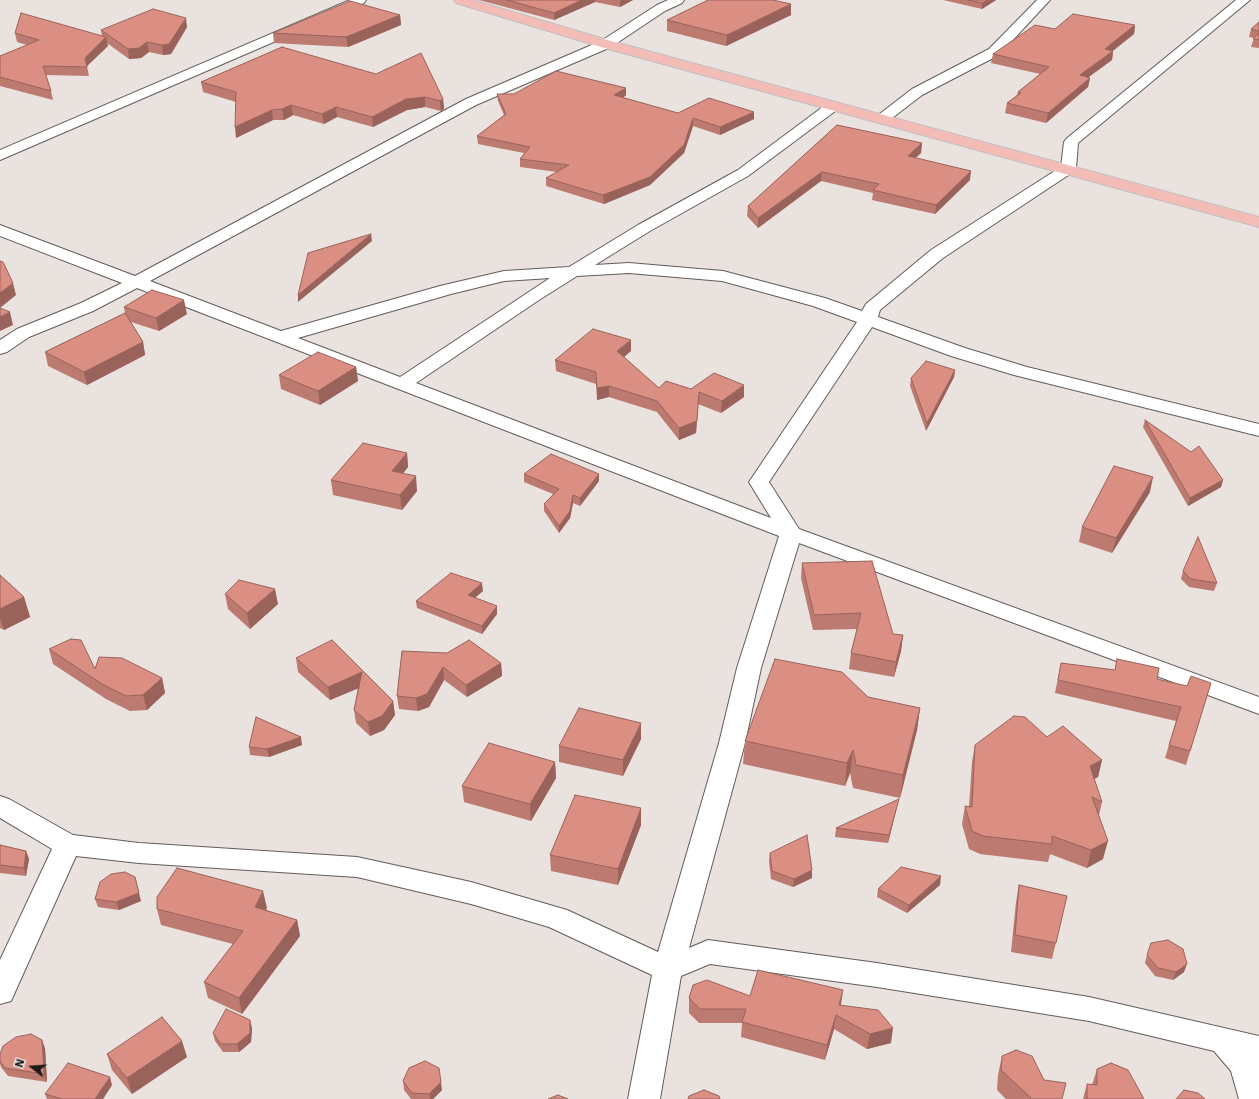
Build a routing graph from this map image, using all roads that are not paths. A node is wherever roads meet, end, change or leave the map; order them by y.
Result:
1 (360, 0) edge
2 (460, 0) edge
3 (678, 0) edge
4 (1044, 0) edge
5 (1244, 0) edge
6 (606, 44) junction
7 (833, 106) junction
8 (882, 119) junction
9 (0, 155) edge
10 (1068, 169) junction
11 (1259, 222) edge
12 (0, 230) edge
13 (574, 271) junction
14 (136, 282) junction
15 (868, 319) junction
16 (281, 337) junction
17 (0, 348) edge
18 (402, 384) junction
19 (1259, 430) edge
20 (791, 533) junction
21 (1259, 706) edge
22 (0, 806) edge
23 (68, 845) junction
24 (668, 969) junction
25 (0, 992) edge
26 (1223, 1040) junction
27 (1259, 1049) edge
28 (644, 1099) edge
29 (1255, 1099) edge

1 - 9 street
2 - 6 highway
3 - 6 street
4 - 8 street
5 - 10 street
6 - 7 highway
6 - 14 street
7 - 8 highway
7 - 13 street
8 - 10 highway
10 - 11 highway
10 - 15 street
12 - 14 street
13 - 15 street
13 - 16 street
13 - 18 street
14 - 16 street
14 - 17 street
15 - 19 street
15 - 20 street
16 - 18 street
18 - 20 street
20 - 21 street
20 - 24 street
22 - 23 street
23 - 24 street
23 - 25 street
24 - 26 street
24 - 28 street
26 - 27 street
26 - 29 street

